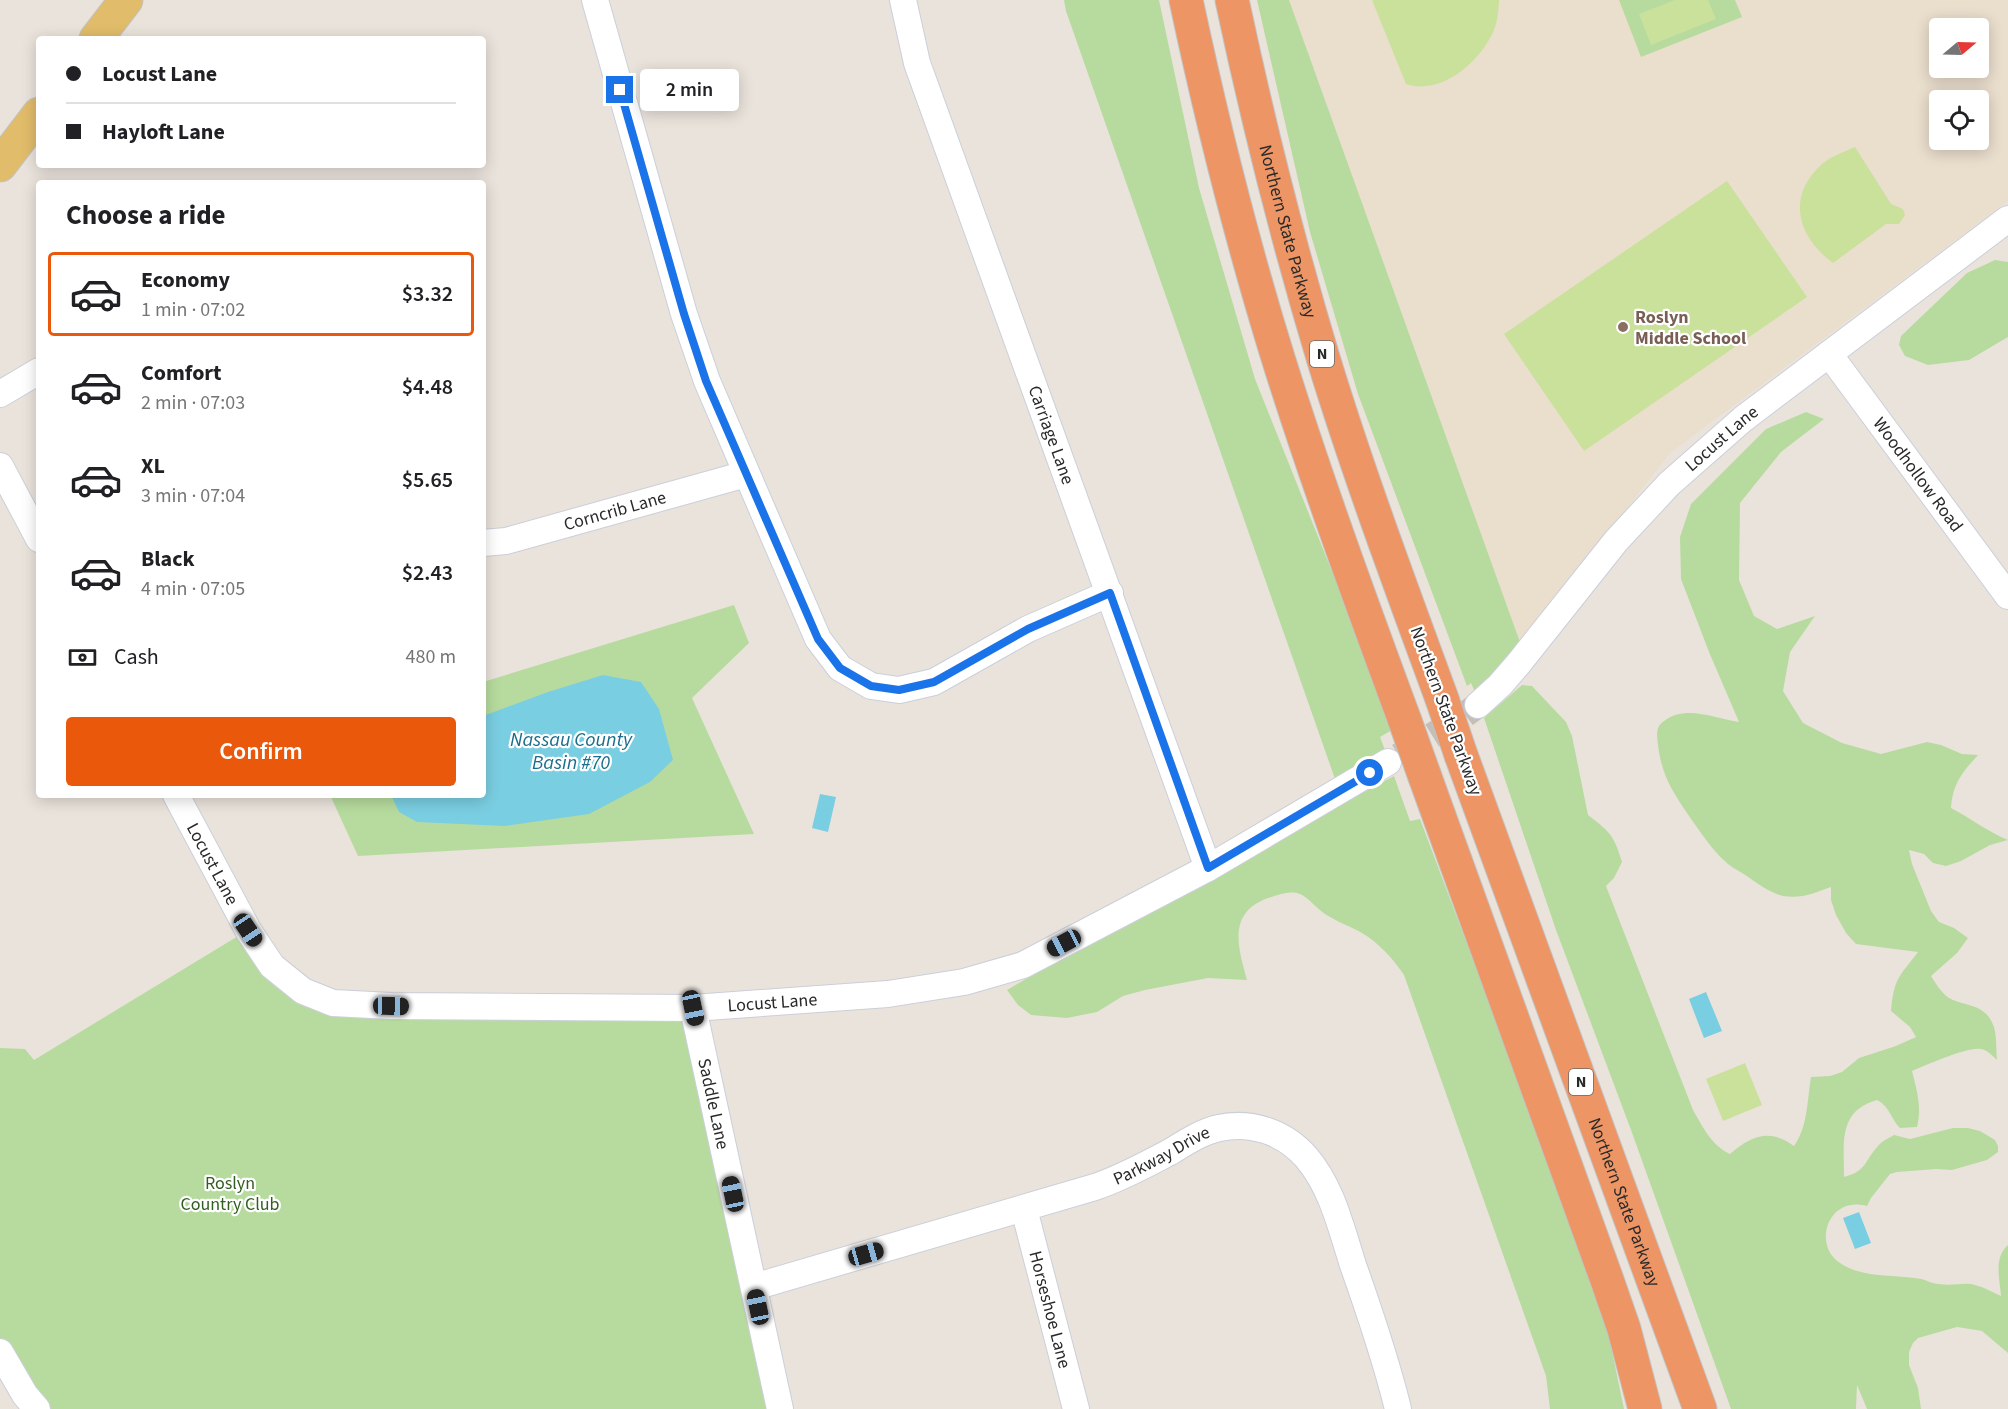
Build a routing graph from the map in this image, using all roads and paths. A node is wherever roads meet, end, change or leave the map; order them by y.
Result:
1 (595, 0) edge
2 (903, 0) edge
3 (1186, 0) edge
4 (1232, 0) edge
5 (36, 118) edge
6 (0, 165) edge
7 (2008, 219) edge
8 (1829, 354) junction
9 (36, 372) edge
10 (0, 394) edge
11 (0, 466) edge
12 (746, 474) junction
13 (36, 533) edge
14 (486, 543) edge
15 (1110, 593) junction
16 (2008, 596) edge
17 (1478, 705) tunnel mouth
18 (1388, 762) tunnel mouth
19 (178, 798) edge
20 (1208, 868) junction
21 (693, 1008) junction
22 (1024, 1209) junction
23 (753, 1287) junction
24 (0, 1352) edge
25 (37, 1409) edge
26 (780, 1409) edge
27 (1076, 1409) edge
28 (1398, 1409) edge
29 (1645, 1409) edge
30 (1700, 1409) edge

1 - 12 street
2 - 15 street, Carriage Lane
3 - 29 highway, bridge
4 - 30 highway, Northern State Parkway / N, bridge
5 - 6 main road
7 - 8 street, Locust Lane
8 - 16 street, Woodhollow Road
8 - 17 street, Locust Lane
9 - 10 street
11 - 13 street
12 - 14 street, Corncrib Lane
12 - 15 street
15 - 20 street, Carriage Lane
18 - 20 street, Locust Lane
19 - 21 street, Locust Lane
20 - 21 street, Locust Lane
21 - 23 street, Saddle Lane
22 - 23 street, Parkway Drive
22 - 27 street, Horseshoe Lane
22 - 28 street, Parkway Drive
23 - 26 street, Saddle Lane
24 - 25 street

